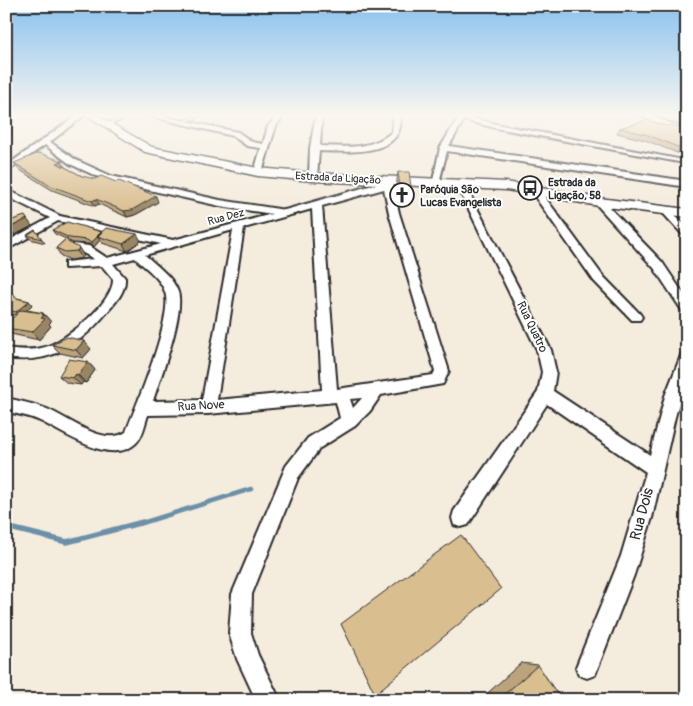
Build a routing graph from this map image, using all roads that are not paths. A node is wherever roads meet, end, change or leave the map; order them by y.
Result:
1 (38, 147) edge
2 (52, 147) edge
3 (144, 147) edge
4 (266, 147) edge
5 (370, 147) edge
6 (609, 147) edge
7 (314, 148) joint
8 (444, 148) joint
9 (679, 160) dead end
10 (6, 170) edge
11 (258, 172) junction
12 (313, 177) junction
13 (392, 183) junction
14 (435, 183) junction
15 (460, 183) junction
16 (687, 184) edge
17 (536, 191) junction
18 (6, 192) edge
19 (599, 202) junction
20 (317, 205) junction
21 (665, 210) junction
22 (286, 213) junction
23 (687, 213) edge
24 (57, 218) junction
25 (239, 227) junction
26 (687, 233) edge
27 (174, 243) junction
28 (78, 246) edge
29 (6, 247) edge
30 (136, 253) junction
31 (106, 262) junction
32 (69, 265) dead end
33 (687, 309) edge
34 (636, 317) dead end
35 (6, 353) edge
36 (687, 357) edge
37 (377, 389) junction
38 (545, 394) junction
39 (335, 395) junction
40 (6, 405) edge
41 (208, 407) junction
42 (143, 408) junction
43 (348, 421) junction
44 (654, 468) junction
45 (461, 518) dead end
46 (587, 667) dead end
47 (268, 700) edge

1 - 10 street
2 - 22 street
3 - 11 street, Estrada da Ligação
4 - 11 street
5 - 7 street
6 - 9 street
7 - 12 street
8 - 14 street
8 - 16 street
11 - 12 street, Estrada da Ligação
12 - 13 street, Estrada da Ligação
13 - 14 street, Estrada da Ligação
13 - 20 street, Rua Dez
13 - 37 street, Rua Nove
14 - 15 street, Estrada da Ligação
15 - 17 street, Estrada da Ligação
15 - 38 street, Rua Quatro
17 - 19 street, Estrada da Ligação
17 - 34 street
18 - 24 street
19 - 21 street, Estrada da Ligação
19 - 33 street
20 - 22 street, Rua Dez
20 - 39 street
21 - 23 street, Estrada da Ligação
21 - 26 street
22 - 25 street, Rua Dez
24 - 27 street
24 - 29 street
25 - 27 street, Rua Dez
25 - 41 street
27 - 30 street, Rua Dez
28 - 31 street
30 - 31 street, Rua Dez
30 - 42 street
31 - 32 street, Rua Dez
31 - 35 street
36 - 44 street, Rua Dois
37 - 39 street, Rua Nove
37 - 43 street
38 - 44 street
38 - 45 street, Rua Quatro
39 - 41 street, Rua Nove
39 - 43 street
40 - 42 street
41 - 42 street, Rua Nove
43 - 47 street
44 - 46 street, Rua Dois

